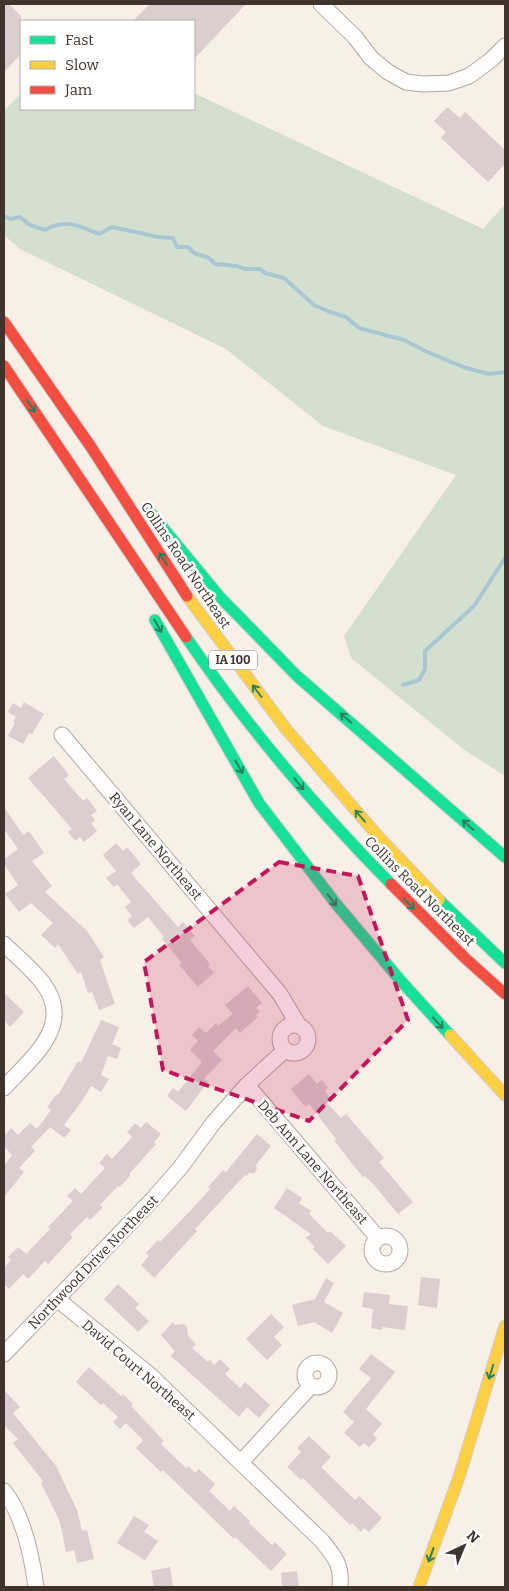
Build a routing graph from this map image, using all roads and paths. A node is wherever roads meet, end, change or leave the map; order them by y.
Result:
1 (321, 4) edge
2 (505, 46) edge
3 (4, 322) edge
4 (33, 364) junction
5 (4, 366) edge
6 (58, 446) junction
7 (128, 484) dead end
8 (146, 507) dead end
9 (127, 570) dead end
10 (151, 612) dead end
11 (62, 735) dead end
12 (505, 857) edge
13 (4, 944) edge
14 (505, 963) edge
15 (505, 994) edge
16 (298, 1026) junction
17 (285, 1050) junction
18 (247, 1085) junction
19 (4, 1088) edge
20 (504, 1095) edge
21 (378, 1238) dead end
22 (58, 1299) junction
23 (505, 1326) edge
24 (4, 1354) edge
25 (311, 1386) dead end
26 (241, 1462) junction
27 (459, 1476) junction
28 (4, 1492) edge
29 (438, 1569) dead end
30 (36, 1587) edge
31 (340, 1587) edge
32 (419, 1587) edge

1 - 2 street
3 - 4 highway, Collins Road Northeast / IA 100
4 - 7 highway
14 -> 4 highway, Collins Road Northeast / IA 100
5 -> 6 highway, Collins Road Northeast / IA 100
6 - 9 highway
6 -> 15 highway, Collins Road Northeast / IA 100
12 -> 8 highway
10 -> 20 highway
11 - 16 street, Ryan Lane Northeast
13 - 19 street
16 - 17 street
16 - 17 street
17 - 18 street, Northwood Drive Northeast
18 - 21 street, Deb Ann Lane Northeast
18 - 22 street, Northwood Drive Northeast
22 - 24 street, Northwood Drive Northeast
22 - 26 street, David Court Northeast
23 -> 27 highway
25 - 26 street
26 - 31 street, David Court Northeast
27 - 29 highway
27 -> 32 highway
28 - 30 street

